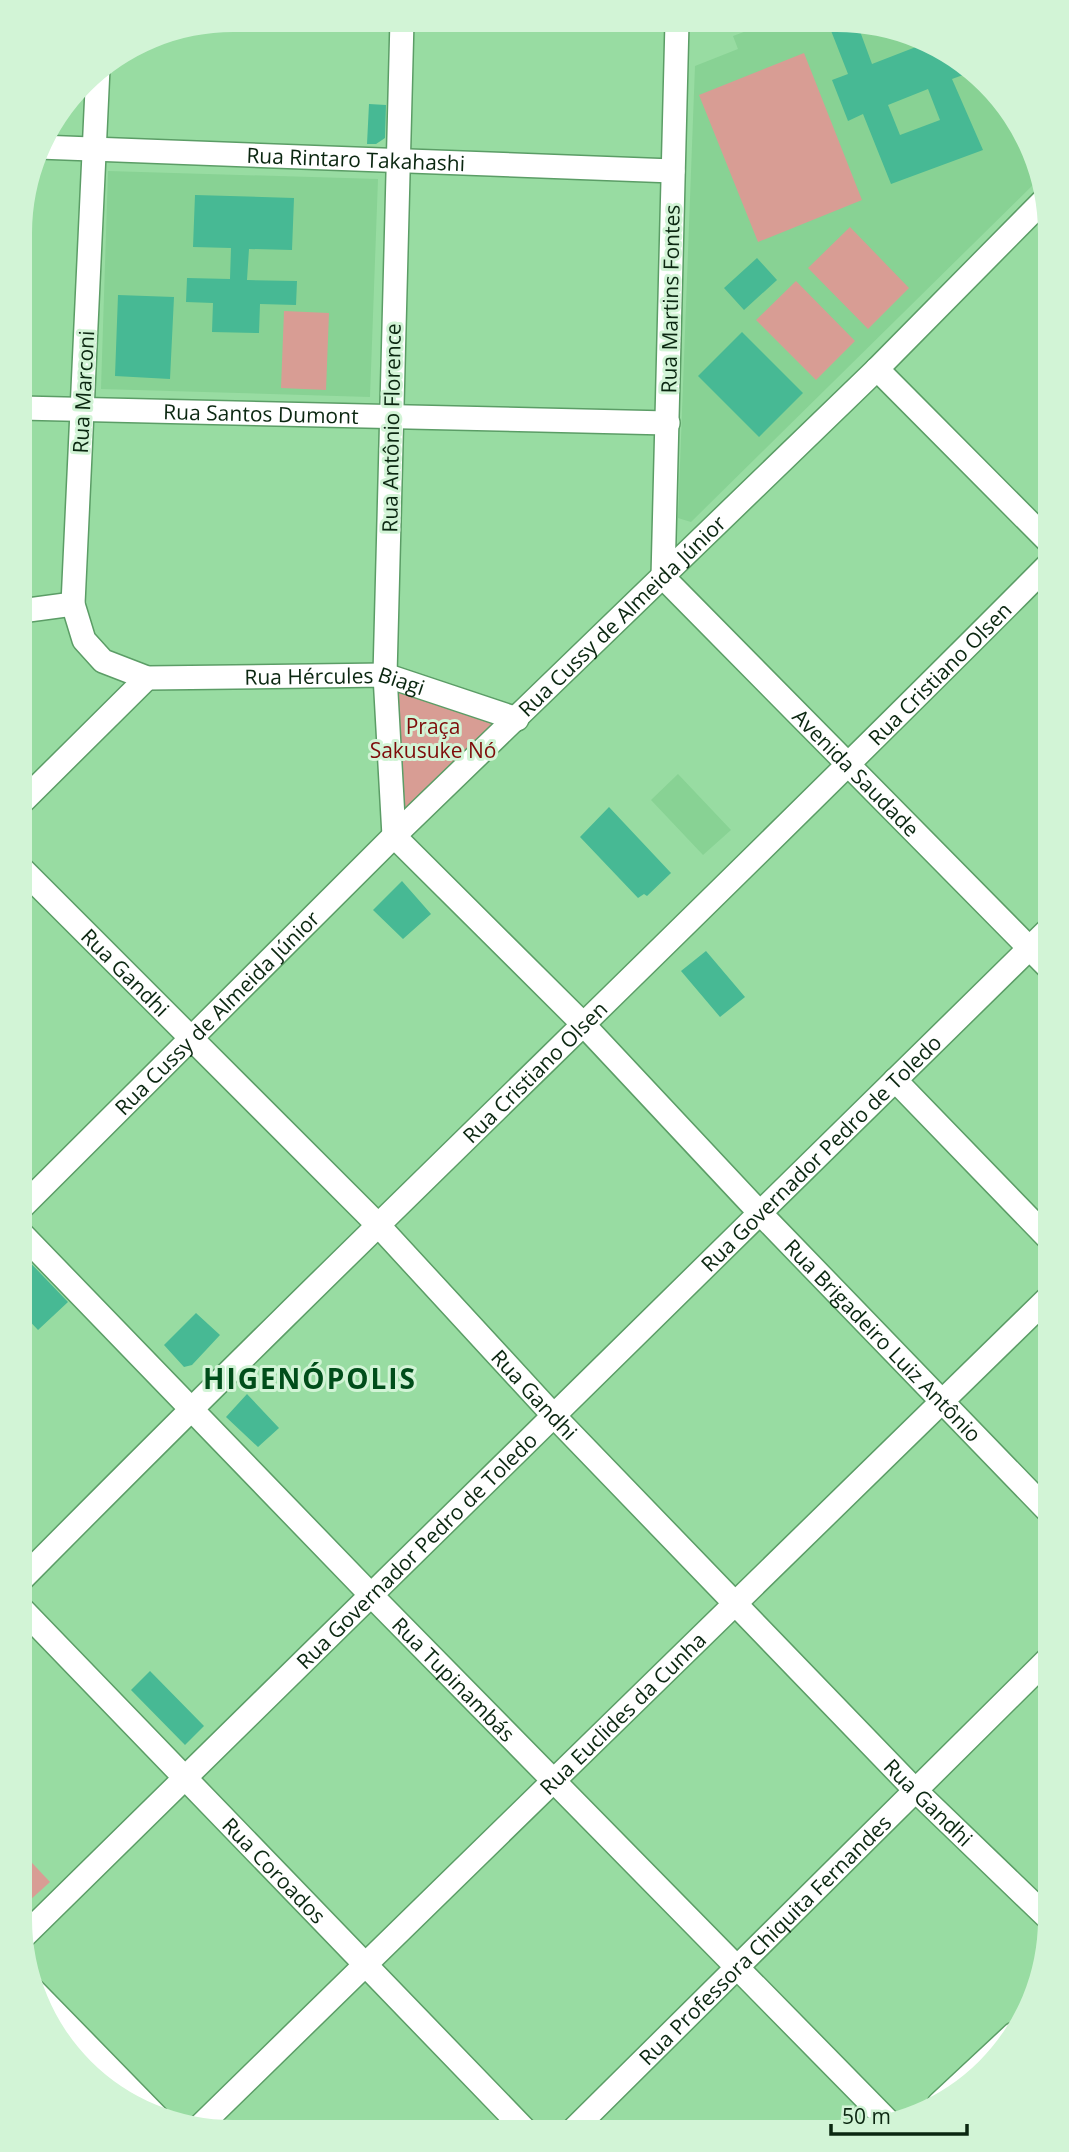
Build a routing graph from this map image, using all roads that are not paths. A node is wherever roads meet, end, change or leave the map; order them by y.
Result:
1 (402, 31) edge
2 (677, 31) edge
3 (97, 83) edge
4 (51, 147) edge
5 (94, 149) junction
6 (398, 160) junction
7 (673, 171) junction
8 (1036, 208) edge
9 (877, 369) junction
10 (32, 408) edge
11 (82, 410) junction
12 (391, 417) junction
13 (668, 423) junction
14 (1038, 531) edge
15 (1038, 575) edge
16 (663, 577) junction
17 (73, 604) junction
18 (32, 610) edge
19 (385, 675) junction
20 (147, 678) junction
21 (517, 719) junction
22 (849, 765) junction
23 (32, 792) edge
24 (394, 836) junction
25 (32, 879) edge
26 (1038, 939) edge
27 (1029, 948) junction
28 (1038, 957) edge
29 (583, 1024) junction
30 (191, 1039) junction
31 (895, 1080) junction
32 (32, 1197) edge
33 (760, 1213) junction
34 (379, 1226) junction
35 (1037, 1227) edge
36 (32, 1244) edge
37 (1037, 1308) edge
38 (941, 1402) junction
39 (191, 1408) junction
40 (554, 1416) junction
41 (1037, 1500) edge
42 (32, 1569) edge
43 (371, 1595) junction
44 (735, 1603) junction
45 (32, 1620) edge
46 (1037, 1670) edge
47 (185, 1779) junction
48 (554, 1780) junction
49 (916, 1791) junction
50 (1037, 1907) edge
51 (32, 1928) edge
52 (365, 1964) junction
53 (737, 1968) junction
54 (54, 2012) edge
55 (137, 2096) edge
56 (882, 2115) edge
57 (207, 2119) edge
58 (515, 2120) edge
59 (583, 2120) edge

1 - 6 street, Rua Antônio Florence
2 - 7 street, Rua Martins Fontes
3 - 5 street, Rua Marconi
4 - 5 street, Rua Rintaro Takahashi
5 - 6 street, Rua Rintaro Takahashi
5 - 11 street, Rua Marconi
6 - 7 street, Rua Rintaro Takahashi
6 - 12 street, Rua Antônio Florence
7 - 13 street, Rua Martins Fontes
8 - 9 street, Rua Cussy de Almeida Júnior
9 - 14 street
9 - 16 street, Rua Cussy de Almeida Júnior
10 - 11 street, Rua Santos Dumont
11 - 12 street, Rua Santos Dumont
11 - 17 street, Rua Marconi
12 - 13 street, Rua Santos Dumont
12 - 19 street, Rua Antônio Florence
13 - 16 street, Rua Martins Fontes
15 - 22 street, Rua Cristiano Olsen
16 - 21 street, Rua Cussy de Almeida Júnior
16 - 22 street, Avenida Saudade
17 - 18 street
17 - 20 street, Rua Marconi
19 - 20 street, Rua Hércules Biagi
19 - 21 street, Rua Hércules Biagi
19 - 24 street, Rua Antônio Florence
20 - 23 street
21 - 24 street, Rua Cussy de Almeida Júnior
22 - 27 street, Avenida Saudade
22 - 29 street, Rua Cristiano Olsen
24 - 29 street, Rua Brigadeiro Luiz Antônio
24 - 30 street, Rua Cussy de Almeida Júnior
25 - 30 street, Rua Gandhi
26 - 27 street, Rua Governador Pedro de Toledo
27 - 28 street, Avenida Saudade
27 - 31 street, Rua Governador Pedro de Toledo
29 - 33 street, Rua Brigadeiro Luiz Antônio
29 - 34 street, Rua Cristiano Olsen
30 - 32 street, Rua Cussy de Almeida Júnior
30 - 34 street, Rua Gandhi
31 - 33 street, Rua Governador Pedro de Toledo
31 - 35 street
33 - 38 street, Rua Brigadeiro Luiz Antônio
33 - 40 street, Rua Governador Pedro de Toledo
34 - 39 street, Rua Cristiano Olsen
34 - 40 street, Rua Gandhi
36 - 39 street, Rua Tupinambás
37 - 38 street, Rua Euclides da Cunha
38 - 41 street, Rua Brigadeiro Luiz Antônio
38 - 44 street, Rua Euclides da Cunha
39 - 42 street, Rua Cristiano Olsen
39 - 43 street, Rua Tupinambás
40 - 43 street, Rua Governador Pedro de Toledo
40 - 44 street, Rua Gandhi
43 - 47 street, Rua Governador Pedro de Toledo
43 - 48 street, Rua Tupinambás
44 - 48 street, Rua Euclides da Cunha
44 - 49 street, Rua Gandhi
45 - 47 street, Rua Coroados
46 - 49 street, Rua Professora Chiquita Fernandes
47 - 51 street, Rua Governador Pedro de Toledo
47 - 52 street, Rua Coroados
48 - 52 street, Rua Euclides da Cunha
48 - 53 street, Rua Tupinambás
49 - 50 street, Rua Gandhi
49 - 53 street, Rua Professora Chiquita Fernandes
52 - 57 street, Rua Euclides da Cunha
52 - 58 street, Rua Coroados
53 - 56 street, Rua Tupinambás
53 - 59 street, Rua Professora Chiquita Fernandes
54 - 55 street

